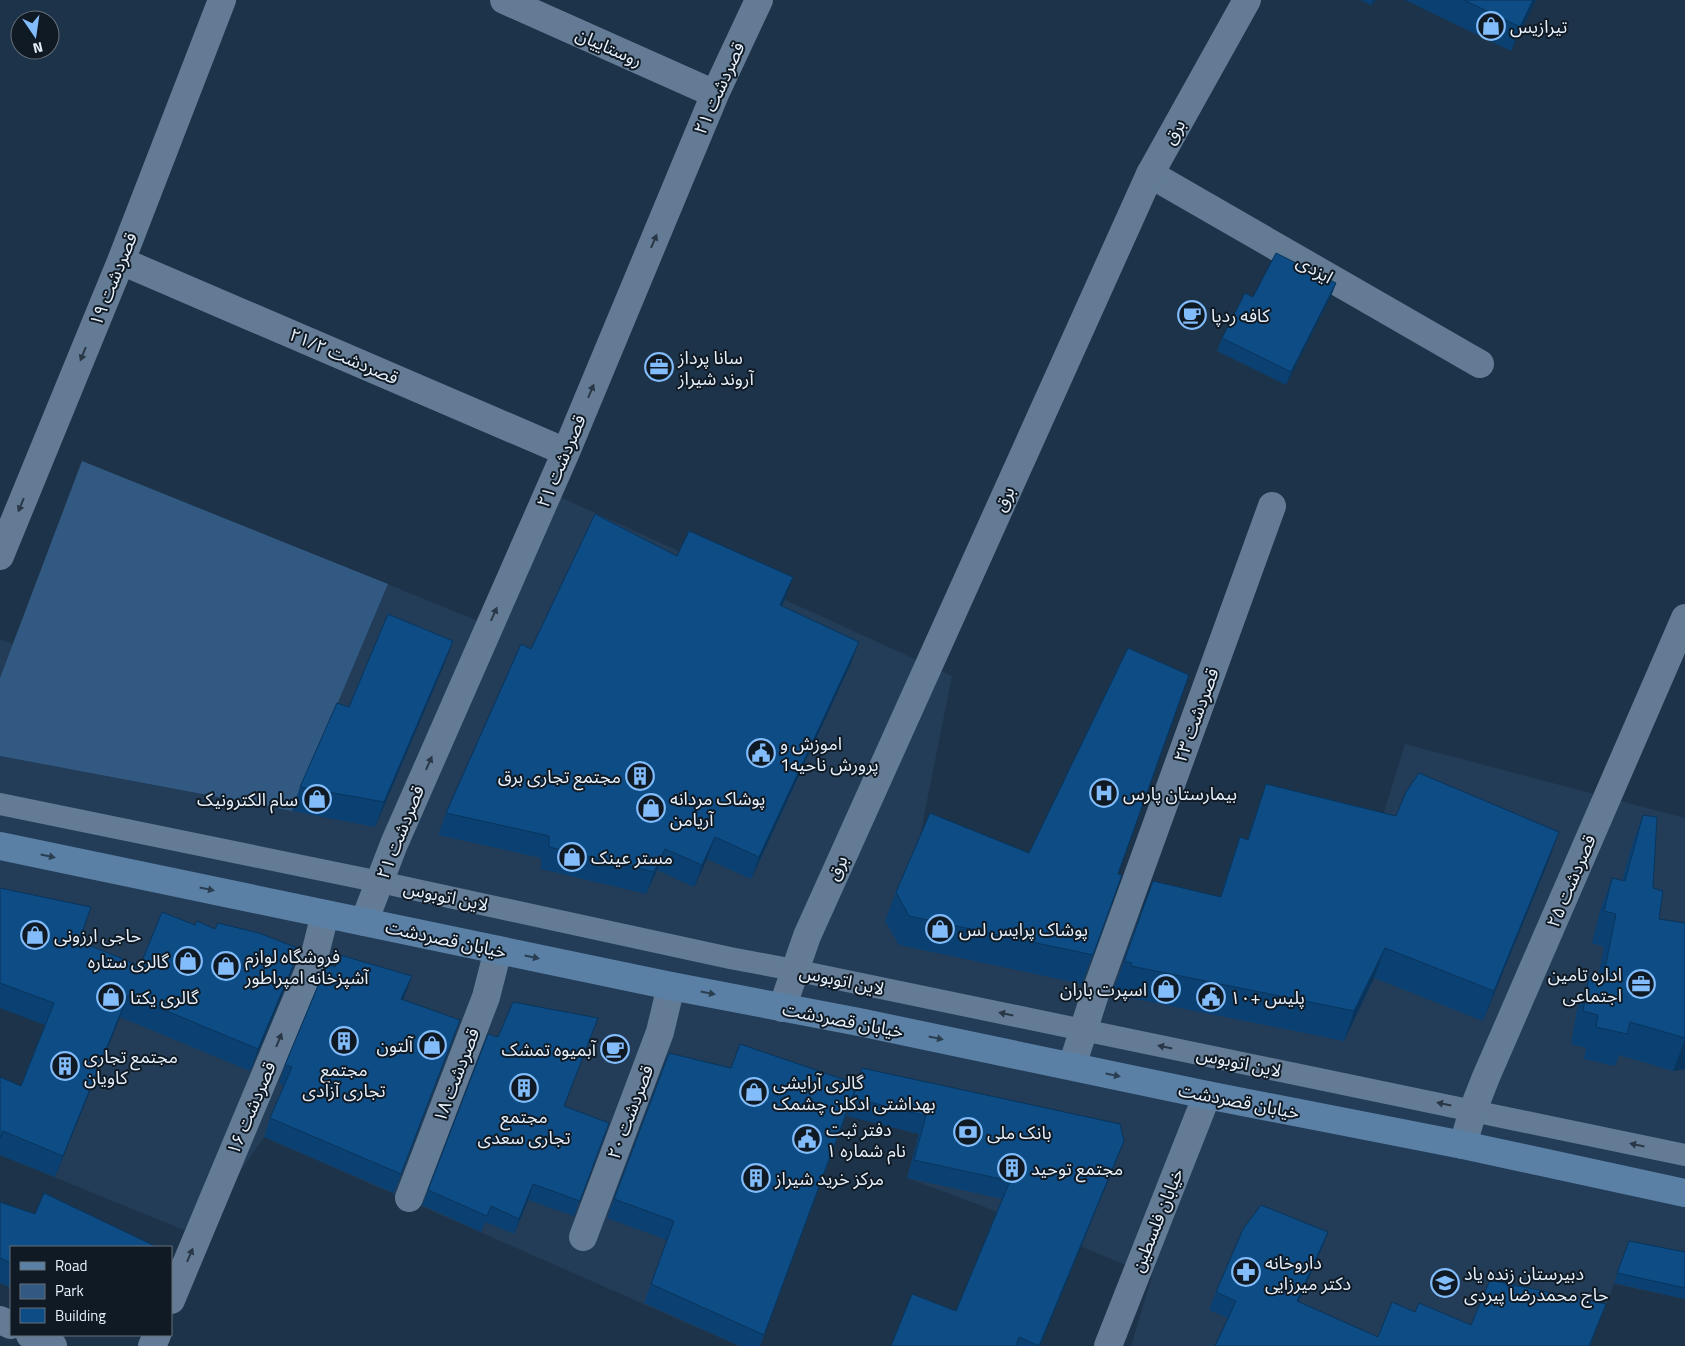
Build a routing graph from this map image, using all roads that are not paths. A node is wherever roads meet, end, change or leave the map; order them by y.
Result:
1 (222, 0) edge
2 (504, 0) edge
3 (760, 0) edge
4 (1243, 1) edge
5 (715, 94) junction
6 (1150, 174) junction
7 (121, 261) junction
8 (1480, 364) dead end
9 (566, 452) junction
10 (1272, 506) dead end
11 (0, 556) edge
12 (1685, 618) edge
13 (0, 804) edge
14 (0, 846) edge
15 (380, 882) junction
16 (326, 914) junction
17 (364, 922) junction
18 (498, 950) junction
19 (794, 970) junction
20 (671, 986) junction
21 (782, 1008) junction
22 (1084, 1030) junction
23 (1072, 1066) junction
24 (1207, 1095) junction
25 (1473, 1110) junction
26 (1463, 1145) junction
27 (1685, 1155) edge
28 (1685, 1193) edge
29 (409, 1198) dead end
30 (583, 1236) dead end
31 (172, 1298) edge
32 (32, 1336) edge
33 (53, 1346) edge
34 (1108, 1346) edge

1 - 7 street, قصردشت ۱۹
2 - 5 street, روستاییان
3 - 5 street, قصردشت ۲۱
4 - 6 street, برق
9 -> 5 street, قصردشت ۲۱
6 - 8 street, ایزدی
6 - 19 street, برق
7 - 9 street, قصردشت ۲۱/۲
7 -> 11 street, قصردشت ۱۹
15 -> 9 street, قصردشت ۲۱
10 - 22 street, قصردشت ۲۳
12 - 25 street, قصردشت ۲۵
13 - 15 lane, لاین اتوبوس
14 -> 16 main road, خیابان قصردشت
15 - 17 street, قصردشت ۲۱
15 - 19 lane, لاین اتوبوس
16 - 17 main road, خیابان قصردشت
31 -> 16 street, قصردشت ۱۶
17 - 18 main road, خیابان قصردشت
18 -> 20 main road, خیابان قصردشت
18 - 29 street, قصردشت ۱۸
19 - 21 street, برق
22 -> 19 lane, لاین اتوبوس
20 -> 21 main road, خیابان قصردشت
20 - 30 street, قصردشت ۲۰
21 -> 23 main road, خیابان قصردشت
22 - 23 street, قصردشت ۲۳
25 -> 22 lane, لاین اتوبوس
23 -> 24 main road, خیابان قصردشت
24 - 26 main road, خیابان قصردشت
24 - 34 street, خیابان فلسطین
25 - 26 street, قصردشت ۲۵
27 -> 25 lane, لاین اتوبوس
26 - 28 main road, خیابان قصردشت
32 - 33 street

